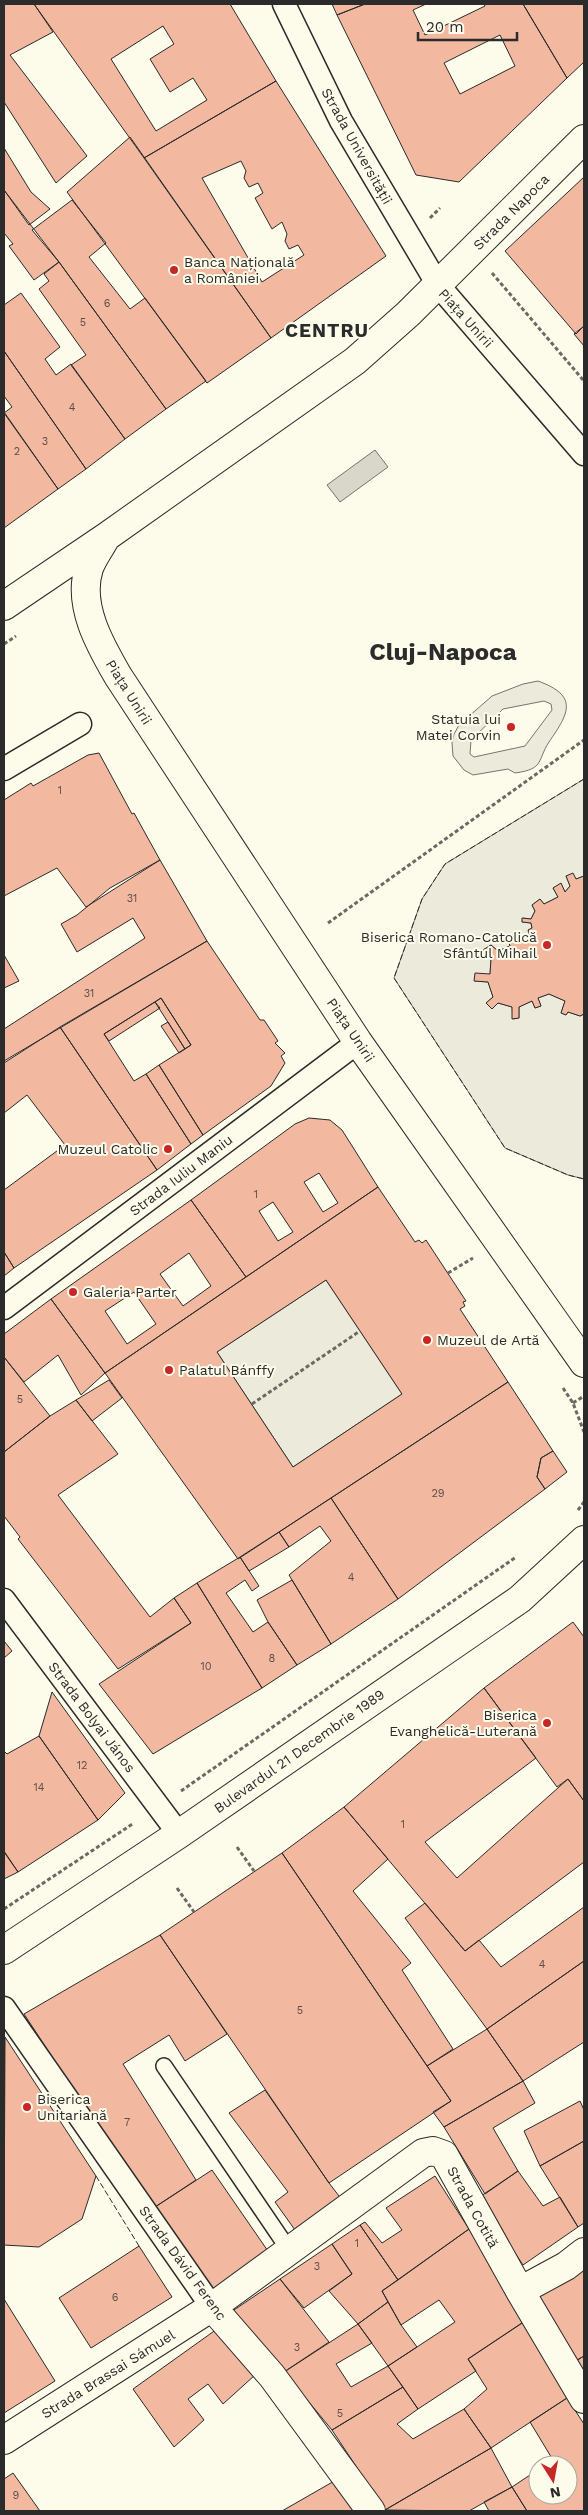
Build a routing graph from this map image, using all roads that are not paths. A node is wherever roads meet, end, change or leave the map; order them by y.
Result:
1 (284, 4) edge
2 (584, 139) edge
3 (438, 284) junction
4 (584, 454) edge
5 (106, 537) junction
6 (4, 606) edge
7 (80, 724) dead end
8 (4, 769) edge
9 (358, 1042) junction
10 (4, 1308) edge
11 (584, 1363) edge
12 (584, 1540) edge
13 (4, 1600) edge
14 (179, 1834) junction
15 (4, 1950) edge
16 (4, 2008) edge
17 (164, 2066) dead end
18 (289, 2250) junction
19 (584, 2252) edge
20 (520, 2291) junction
21 (212, 2307) junction
22 (584, 2399) edge
23 (4, 2440) edge
24 (370, 2511) edge

1 - 3 street, Strada Universității
2 - 3 main road, Strada Napoca
3 - 4 street, Piața Unirii
3 - 5 main road, Piața Unirii
5 - 6 main road
5 - 9 main road, Piața Unirii
7 - 8 street
9 - 10 street, Strada Iuliu Maniu
9 - 11 main road, Piața Unirii
12 - 14 main road, Bulevardul 21 Decembrie 1989
13 - 14 street, Strada Bolyai János
14 - 15 main road, Bulevardul 21 Decembrie 1989
16 - 21 street, Strada Dávid Ferenc
17 - 18 lane
18 - 20 main road, Strada Cotită
18 - 21 main road, Strada Cotită
19 - 20 main road
20 - 22 main road, Strada Cotită
21 - 23 main road, Strada Brassai Sámuel
21 - 24 main road, Strada Dávid Ferenc

